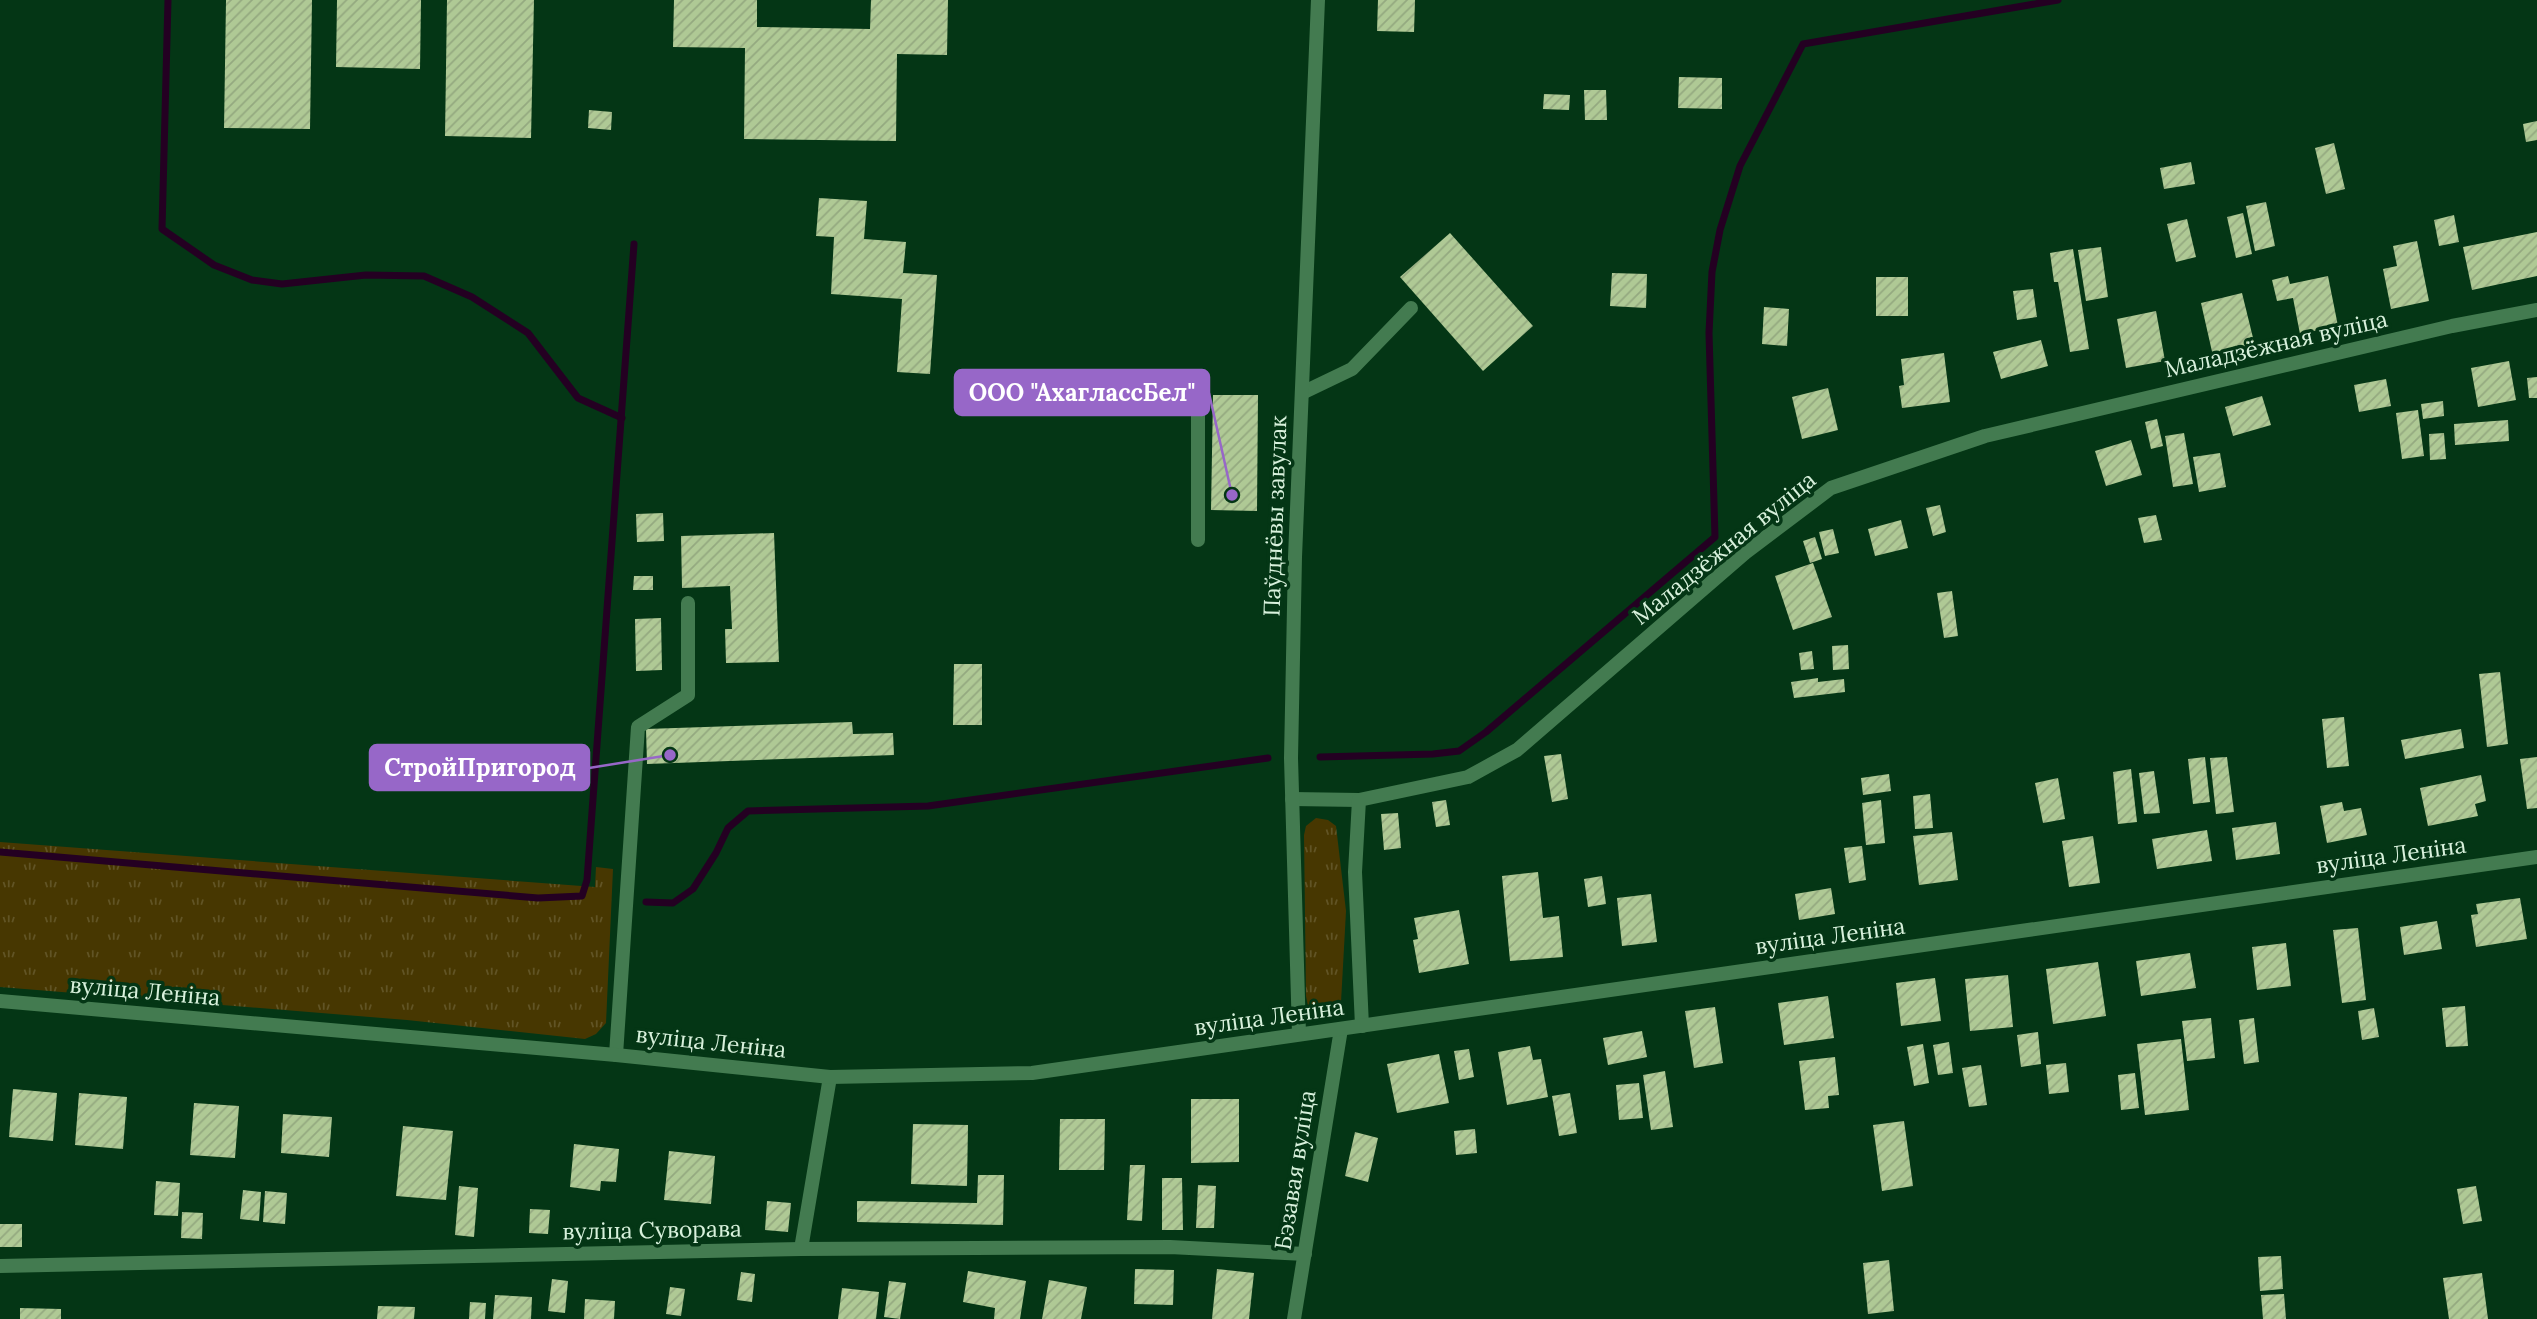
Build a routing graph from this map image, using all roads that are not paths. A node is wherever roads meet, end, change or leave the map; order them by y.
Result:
1 (1318, 0) edge
2 (1410, 308) dead end
3 (2537, 310) edge
4 (1302, 393) junction
5 (1198, 404) dead end
6 (1198, 540) dead end
7 (688, 603) dead end
8 (1292, 799) junction
9 (1359, 800) junction
10 (2537, 857) edge
11 (0, 1001) edge
12 (1362, 1026) junction
13 (1341, 1029) junction
14 (1299, 1034) junction
15 (616, 1055) junction
16 (830, 1077) junction
17 (801, 1249) junction
18 (1305, 1254) junction
19 (0, 1266) edge
20 (1294, 1319) edge

1 - 4 street, Паўднёвы завулак
2 - 4 street
3 - 9 street, Маладзёжная вуліца
4 - 8 street, Паўднёвы завулак
5 - 6 street
7 - 15 street
8 - 9 street, Маладзёжная вуліца
8 - 14 street, Паўднёвы завулак
9 - 12 street
10 - 12 street, вуліца Леніна
11 - 15 street, вуліца Леніна
12 - 13 street, вуліца Леніна
13 - 14 street, вуліца Леніна
13 - 18 street, Бэзавая вуліца
14 - 16 street, вуліца Леніна
15 - 16 street, вуліца Леніна
16 - 17 street
17 - 18 street, вуліца Суворава
17 - 19 street, вуліца Суворава
18 - 20 street, Бэзавая вуліца

